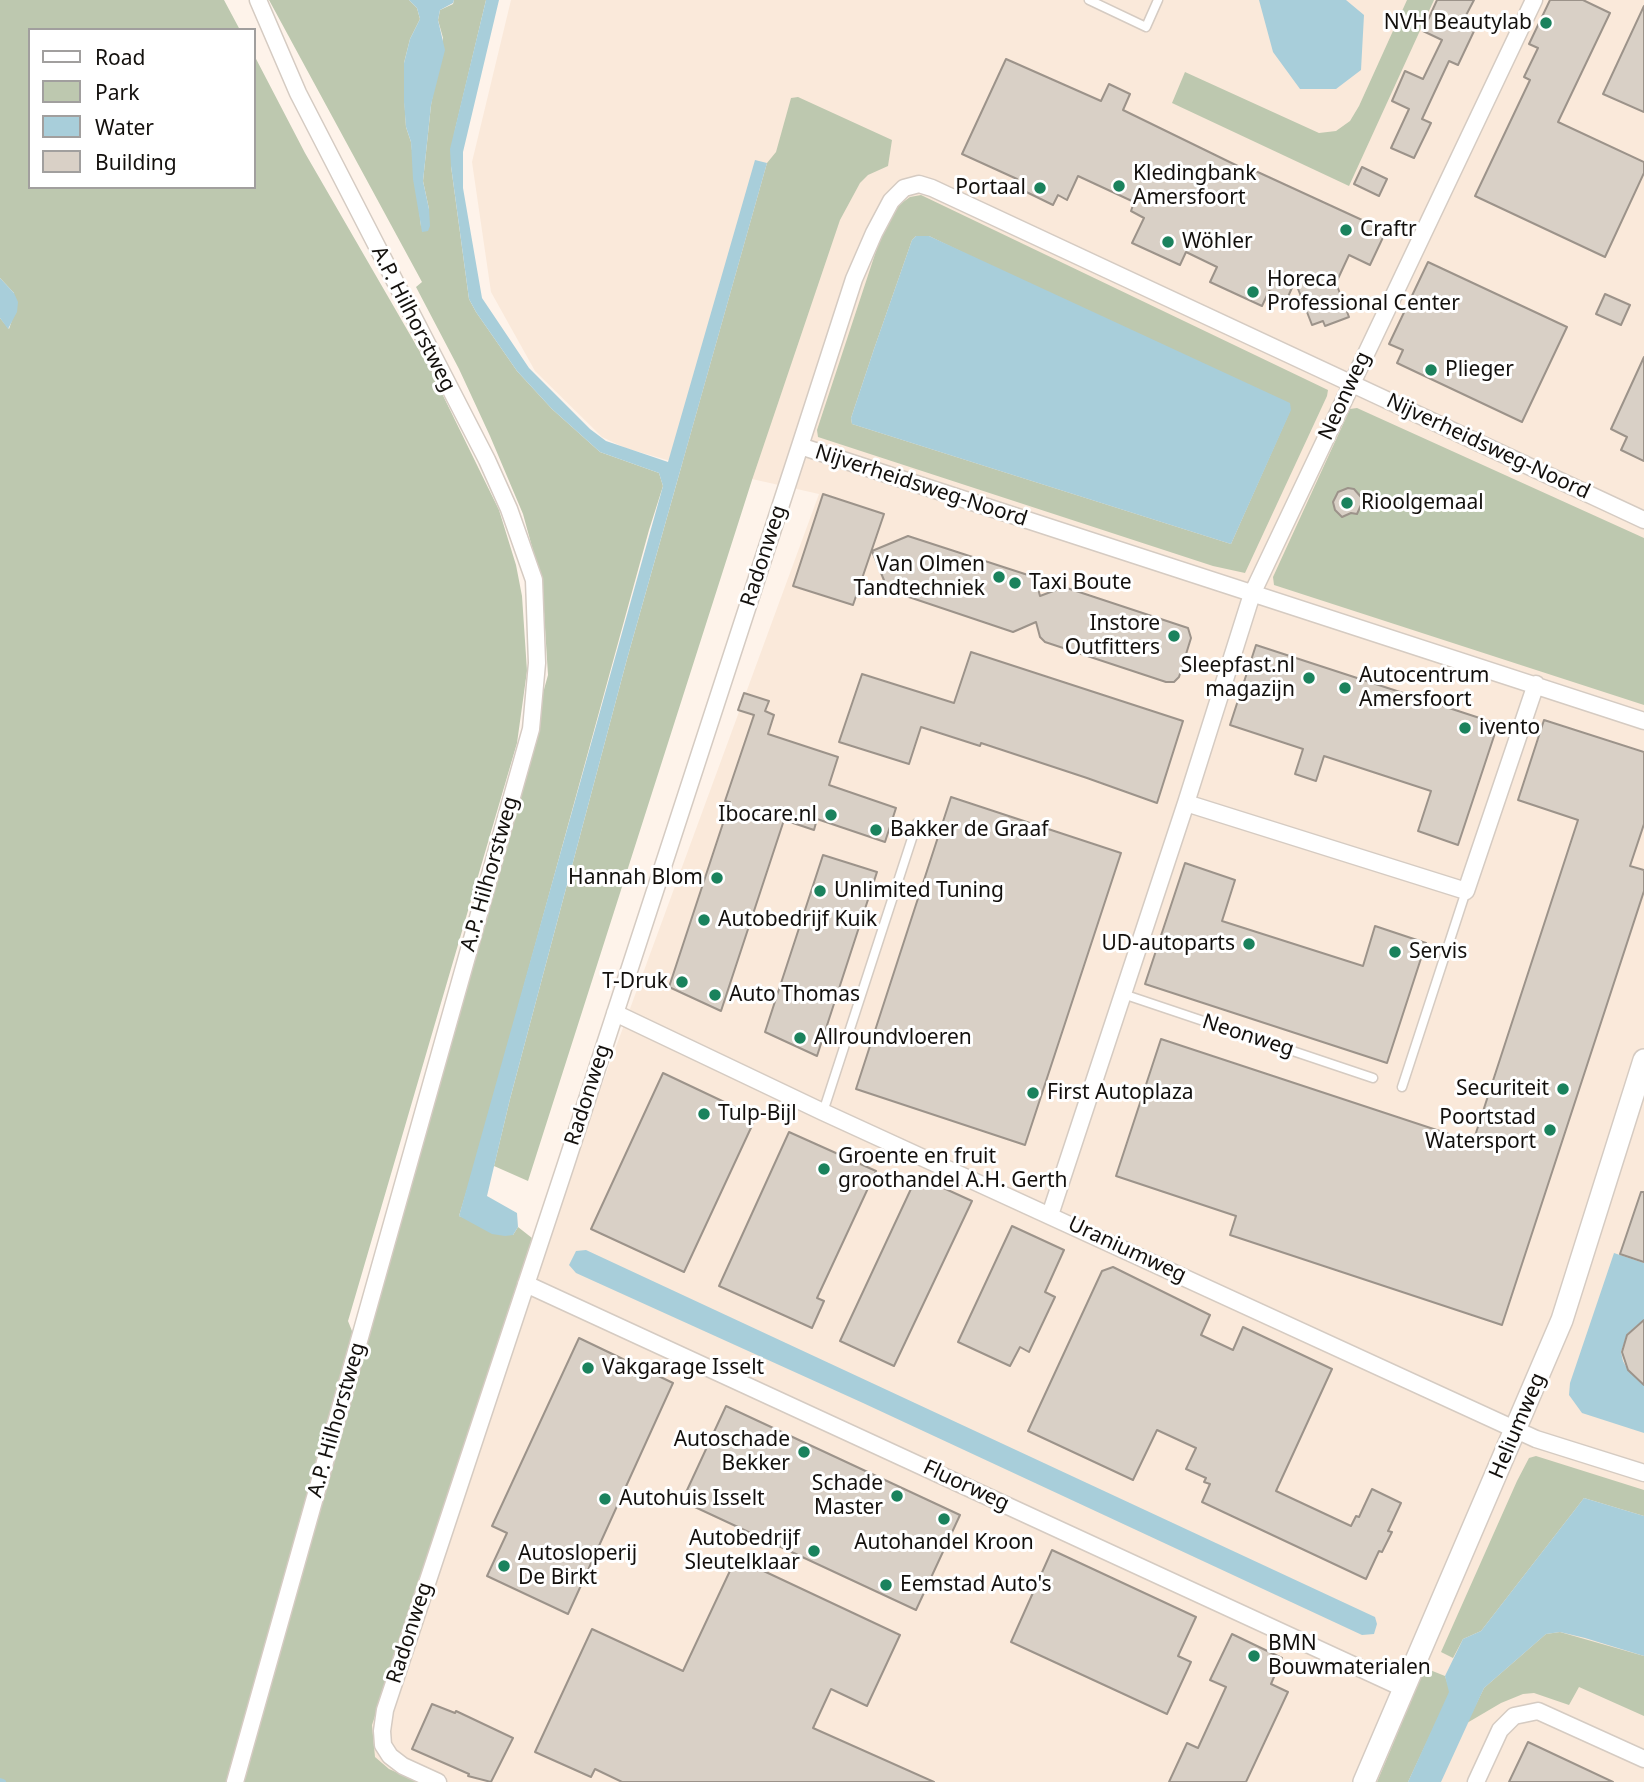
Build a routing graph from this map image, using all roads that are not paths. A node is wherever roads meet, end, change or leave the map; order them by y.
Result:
1 (258, 0) edge
2 (1089, 0) edge
3 (1158, 0) edge
4 (1534, 0) edge
5 (1352, 383) junction
6 (800, 446) junction
7 (1644, 520) edge
8 (1252, 594) junction
9 (1536, 684) junction
10 (1644, 721) edge
11 (1186, 803) junction
12 (917, 824) dead end
13 (1466, 891) junction
14 (1123, 994) junction
15 (615, 1013) junction
16 (1644, 1060) edge
17 (1373, 1078) dead end
18 (1402, 1087) dead end
19 (823, 1112) junction
20 (1050, 1215) junction
21 (526, 1283) junction
22 (1517, 1429) junction
23 (1644, 1473) edge
24 (1405, 1689) junction
25 (1644, 1759) edge
26 (235, 1782) edge
27 (438, 1782) edge
28 (1364, 1782) edge
29 (1476, 1782) edge

1 - 26 street, A.P. Hilhorstweg
2 - 3 lane
4 - 5 street, Neonweg
5 - 6 street, Nijverheidsweg-Noord
5 - 7 street, Nijverheidsweg-Noord
5 - 8 street, Neonweg
6 - 8 street, Nijverheidsweg-Noord
6 - 15 street, Radonweg
8 - 9 street, Nijverheidsweg-Noord
8 - 11 street, Neonweg
9 - 10 street, Nijverheidsweg-Noord
9 - 13 street
11 - 13 street
11 - 14 street, Neonweg
12 - 19 lane
13 - 18 lane
14 - 17 lane, Neonweg
14 - 20 street, Neonweg
15 - 19 street, Uraniumweg
15 - 21 street, Radonweg
16 - 22 street, Heliumweg
19 - 20 street, Uraniumweg
20 - 22 street, Uraniumweg
21 - 24 street, Fluorweg
21 - 27 street, Radonweg
22 - 23 street, Uraniumweg
22 - 24 street, Heliumweg
24 - 28 street, Heliumweg
25 - 29 street

